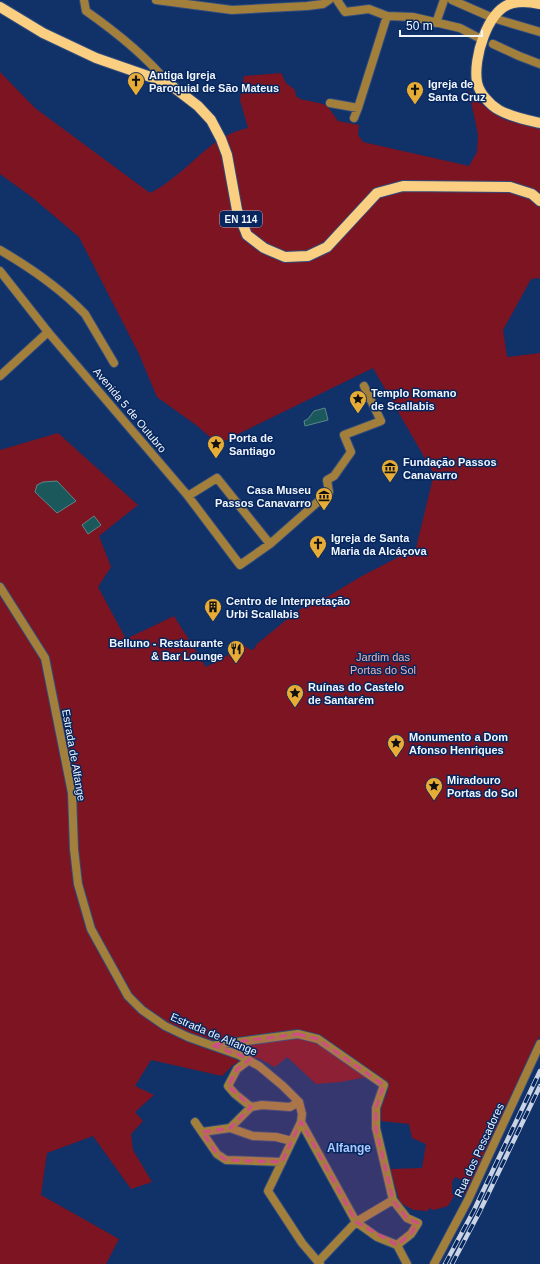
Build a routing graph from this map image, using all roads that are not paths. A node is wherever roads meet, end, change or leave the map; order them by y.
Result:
1 (84, 0) edge
2 (156, 0) edge
3 (329, 0) edge
4 (338, 0) edge
5 (444, 0) edge
6 (452, 0) edge
7 (540, 4) edge
8 (0, 7) edge
9 (387, 16) junction
10 (493, 18) junction
11 (436, 23) junction
12 (540, 32) edge
13 (483, 40) junction
14 (493, 44) dead end
15 (540, 64) edge
16 (168, 83) junction
17 (330, 103) dead end
18 (358, 108) junction
19 (354, 118) dead end
20 (540, 123) edge
21 (540, 201) edge
22 (0, 250) edge
23 (0, 271) edge
24 (48, 332) junction
25 (114, 363) dead end
26 (0, 376) edge
27 (364, 386) dead end
28 (188, 496) junction
29 (270, 544) junction
30 (0, 587) edge
31 (540, 1044) edge
32 (211, 1045) junction
33 (249, 1060) junction
34 (299, 1102) junction
35 (251, 1107) junction
36 (195, 1122) dead end
37 (301, 1122) junction
38 (230, 1128) junction
39 (202, 1132) junction
40 (292, 1141) junction
41 (282, 1162) junction
42 (393, 1200) junction
43 (356, 1222) junction
44 (397, 1245) junction
45 (319, 1263) edge
46 (406, 1264) edge
47 (434, 1264) edge

1 - 16 street
2 - 3 street
4 - 9 street
5 - 11 street
6 - 10 street
7 - 10 main road
8 - 16 main road, EN 114
9 - 11 street
9 - 18 street
10 - 12 street
10 - 13 main road
11 - 13 street
13 - 20 main road
14 - 15 street
16 - 21 main road, EN 114
17 - 18 street
18 - 19 street
22 - 25 street
23 - 24 street, Avenida 5 de Outubro
24 - 26 street
24 - 28 street, Avenida 5 de Outubro
27 - 29 street
28 - 29 street
28 - 29 street, Avenida 5 de Outubro
30 - 32 street, Estrada de Alfange
31 - 47 street, Rua dos Pescadores
32 - 33 street, Estrada de Alfange
32 - 42 street
33 - 34 street, Estrada de Alfange
33 - 35 street
34 - 35 street
34 - 37 street
35 - 38 street
36 - 39 street
37 - 40 street
37 - 43 street
38 - 39 street
38 - 40 street
39 - 41 street
40 - 41 street
41 - 45 street
42 - 43 street
42 - 44 street
43 - 44 street
43 - 45 street
44 - 46 street

